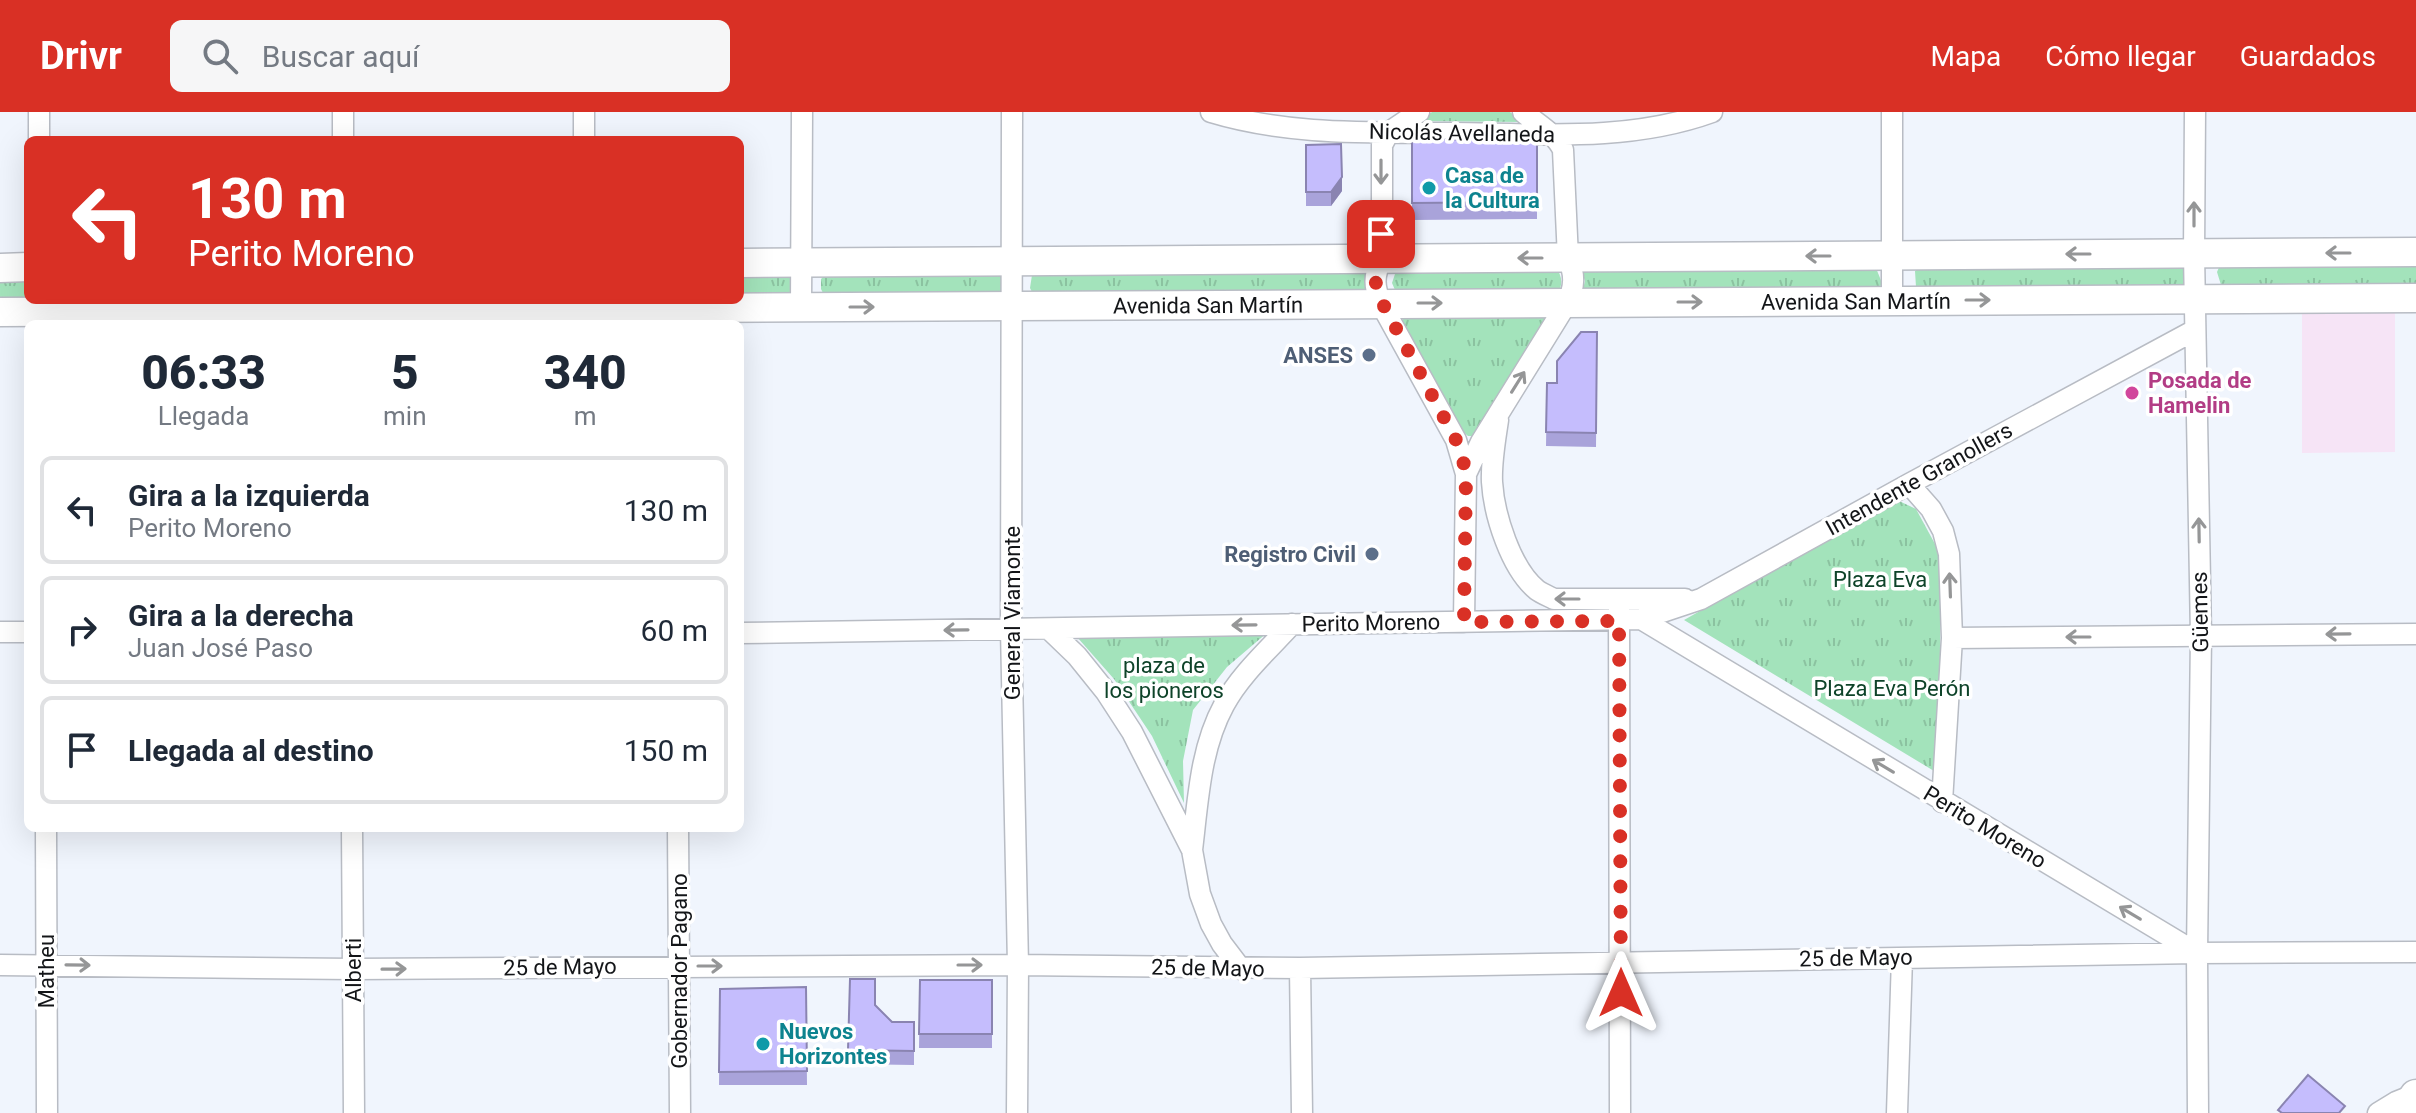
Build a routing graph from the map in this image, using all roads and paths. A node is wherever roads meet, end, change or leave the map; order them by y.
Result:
1 (39, 112) edge
2 (343, 112) edge
3 (584, 112) edge
4 (802, 112) edge
5 (1012, 112) edge
6 (1211, 112) edge
7 (1419, 112) edge
8 (1523, 112) edge
9 (1712, 112) edge
10 (1892, 112) edge
11 (2195, 112) edge
12 (1389, 132) junction
13 (1551, 134) junction
14 (39, 136) edge
15 (343, 136) edge
16 (584, 136) edge
17 (2416, 252) edge
18 (2194, 254) junction
19 (1892, 255) junction
20 (1568, 258) junction
21 (1382, 259) junction
22 (1013, 261) junction
23 (801, 262) junction
24 (744, 263) edge
25 (24, 267) edge
26 (0, 268) edge
27 (2416, 298) edge
28 (2196, 299) junction
29 (1892, 301) junction
30 (1567, 303) junction
31 (585, 304) edge
32 (1381, 304) junction
33 (1013, 306) junction
34 (801, 307) junction
35 (345, 311) edge
36 (0, 312) edge
37 (41, 312) edge
38 (675, 316) edge
39 (2195, 330) junction
40 (1499, 414) junction
41 (1466, 474) junction
42 (1909, 484) junction
43 (1619, 599) junction
44 (1701, 599) junction
45 (1641, 619) junction
46 (1619, 621) junction
47 (1464, 622) junction
48 (1292, 624) junction
49 (1011, 629) junction
50 (1050, 630) junction
51 (0, 632) edge
52 (24, 632) edge
53 (744, 633) edge
54 (2416, 634) edge
55 (2201, 636) junction
56 (1952, 638) junction
57 (1942, 802) junction
58 (46, 832) edge
59 (352, 832) edge
60 (678, 832) edge
61 (1192, 850) junction
62 (2416, 952) edge
63 (2197, 953) junction
64 (1902, 958) junction
65 (1621, 962) junction
66 (0, 965) edge
67 (45, 965) junction
68 (1018, 965) junction
69 (679, 966) junction
70 (1300, 968) junction
71 (353, 969) junction
72 (1241, 969) junction
73 (2416, 1095) edge
74 (47, 1113) edge
75 (354, 1113) edge
76 (680, 1113) edge
77 (1017, 1113) edge
78 (1302, 1113) edge
79 (1620, 1113) edge
80 (1897, 1113) edge
81 (2198, 1113) edge
82 (2378, 1113) edge
83 (2405, 1113) edge

1 - 14 street
2 - 15 street
3 - 16 street
4 - 23 street
5 - 22 street, General Viamonte
6 - 12 street, Nicolás Avellaneda
7 - 12 street
8 - 13 street
9 - 13 street, Nicolás Avellaneda
10 - 19 street
18 -> 11 street, Güemes
12 - 13 street, Nicolás Avellaneda
12 -> 21 street
13 - 20 street
17 -> 18 main road, Avenida San Martín
18 -> 19 main road, Avenida San Martín
18 - 28 street, Güemes
19 -> 20 main road, Avenida San Martín
19 - 29 street
20 -> 21 main road, Avenida San Martín
20 - 30 street
21 - 22 main road, Avenida San Martín
21 - 32 street
22 - 23 main road, Avenida San Martín
22 - 33 street, General Viamonte
23 - 24 main road, Avenida San Martín
23 - 34 street
25 - 26 main road
27 - 28 main road, Avenida San Martín
29 -> 28 main road, Avenida San Martín
28 - 39 street, Güemes
30 -> 29 main road, Avenida San Martín
32 -> 30 main road, Avenida San Martín
40 -> 30 street
31 - 35 main road, Avenida San Martín
31 - 38 main road, Avenida San Martín
32 - 33 main road, Avenida San Martín
32 - 41 street
34 -> 33 main road, Avenida San Martín
33 - 49 street, General Viamonte
34 - 38 main road, Avenida San Martín
35 - 37 main road, Avenida San Martín
36 - 37 main road, Avenida San Martín
39 - 42 street, Intendente Granollers
55 -> 39 street, Güemes
40 - 41 street
43 -> 40 street
41 - 47 street
42 - 44 street, Intendente Granollers
56 -> 42 street
43 - 44 street
43 - 46 street
44 - 45 street, Intendente Granollers
45 - 46 street, Perito Moreno
57 -> 45 street, Perito Moreno
46 - 47 street, Perito Moreno
46 - 65 street
47 - 48 street, Perito Moreno
48 -> 50 street, Perito Moreno
48 - 61 street
49 - 50 street, Perito Moreno
49 -> 53 street, Perito Moreno
49 - 68 street, General Viamonte
50 - 61 street
51 - 52 street
54 -> 55 street
55 -> 56 street
55 - 63 street, Güemes
56 - 57 street
63 -> 57 street, Perito Moreno
58 - 67 street, Matheu
59 - 71 street, Alberti
60 - 69 street, Gobernador Pagano
61 - 72 street
62 - 63 street, 25 de Mayo
63 - 64 street, 25 de Mayo
63 - 81 street, Güemes
64 - 65 street, 25 de Mayo
64 - 80 street
65 - 70 street, 25 de Mayo
65 - 79 street
66 - 67 street, 25 de Mayo
67 -> 71 street, 25 de Mayo
67 - 74 street, Matheu
69 -> 68 street, 25 de Mayo
68 - 72 street, 25 de Mayo
68 - 77 street, General Viamonte
71 -> 69 street, 25 de Mayo
69 - 76 street, Gobernador Pagano
70 - 72 street, 25 de Mayo
70 - 78 street
71 - 75 street, Alberti
73 - 82 street
73 - 83 highway

